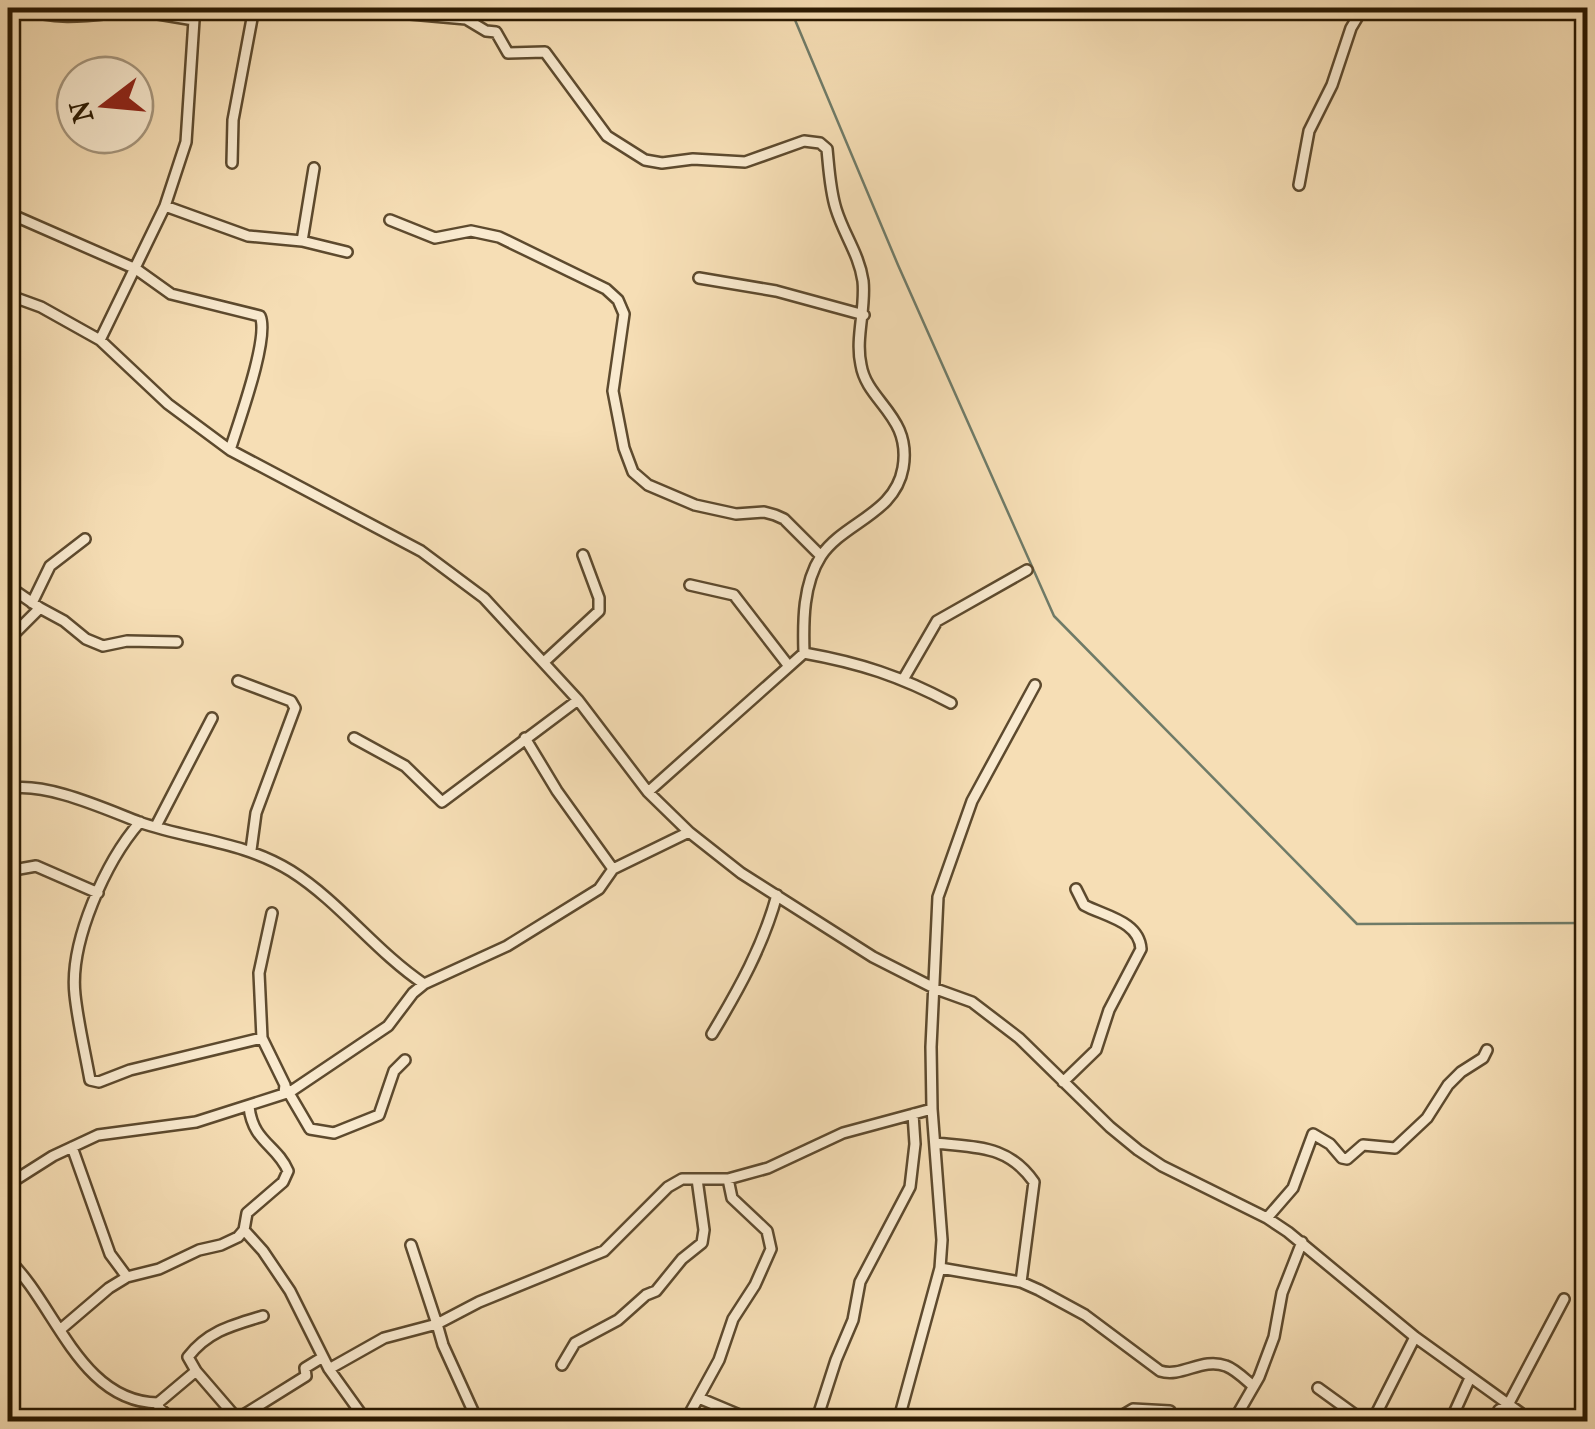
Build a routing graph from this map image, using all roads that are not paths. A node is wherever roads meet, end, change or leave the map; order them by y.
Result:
1 (24, 8) edge
2 (198, 8) edge
3 (254, 8) edge
4 (342, 8) edge
5 (1364, 8) edge
6 (143, 9) edge
7 (406, 11) edge
8 (194, 20) junction
9 (232, 163) dead end
10 (314, 168) dead end
11 (1298, 185) dead end
12 (165, 206) junction
13 (8, 213) edge
14 (390, 220) dead end
15 (302, 241) junction
16 (347, 252) dead end
17 (136, 269) junction
18 (699, 278) dead end
19 (8, 294) edge
20 (864, 316) junction
21 (100, 340) junction
22 (230, 450) junction
23 (85, 540) dead end
24 (583, 556) dead end
25 (821, 556) junction
26 (1027, 570) dead end
27 (8, 586) edge
28 (690, 586) dead end
29 (36, 606) junction
30 (8, 640) edge
31 (177, 642) dead end
32 (804, 653) junction
33 (544, 662) junction
34 (788, 665) junction
35 (904, 678) junction
36 (238, 680) dead end
37 (1035, 686) dead end
38 (578, 700) junction
39 (951, 703) dead end
40 (212, 718) dead end
41 (354, 738) dead end
42 (525, 738) junction
43 (10, 787) edge
44 (648, 792) junction
45 (140, 822) junction
46 (156, 826) junction
47 (690, 832) junction
48 (251, 850) junction
49 (613, 869) junction
50 (8, 871) edge
51 (1076, 889) dead end
52 (98, 893) junction
53 (778, 895) junction
54 (272, 914) dead end
55 (424, 984) junction
56 (936, 989) junction
57 (712, 1034) dead end
58 (262, 1038) junction
59 (1487, 1050) dead end
60 (405, 1060) dead end
61 (1063, 1082) junction
62 (286, 1090) junction
63 (8, 1093) edge
64 (8, 1107) edge
65 (249, 1107) junction
66 (932, 1109) junction
67 (914, 1114) junction
68 (936, 1143) junction
69 (72, 1147) junction
70 (697, 1179) junction
71 (728, 1179) junction
72 (9, 1182) edge
73 (1267, 1218) junction
74 (244, 1230) junction
75 (1302, 1242) junction
76 (411, 1244) dead end
77 (8, 1258) edge
78 (940, 1268) junction
79 (128, 1277) junction
80 (1020, 1282) junction
81 (1564, 1299) dead end
82 (262, 1316) dead end
83 (437, 1324) junction
84 (61, 1328) junction
85 (1415, 1338) junction
86 (323, 1357) junction
87 (562, 1364) dead end
88 (328, 1368) junction
89 (196, 1371) junction
90 (1470, 1378) junction
91 (1254, 1386) junction
92 (1318, 1388) dead end
93 (699, 1398) junction
94 (158, 1403) junction
95 (1508, 1405) junction
96 (1170, 1412) dead end
97 (899, 1419) edge
98 (239, 1420) edge
99 (175, 1422) edge
100 (367, 1422) edge
101 (478, 1422) edge
102 (685, 1422) edge
103 (756, 1422) edge
104 (816, 1422) edge
105 (917, 1422) edge
106 (1103, 1422) edge
107 (1233, 1422) edge
108 (1368, 1422) edge
109 (1450, 1422) edge
110 (1493, 1422) edge
111 (1532, 1422) edge

1 - 6 street
2 - 8 street
3 - 9 street
4 - 7 street
5 - 11 street
6 - 8 street
7 - 20 street
8 - 12 street
10 - 15 street
12 - 15 street
12 - 17 street
13 - 17 street
14 - 25 street
15 - 16 street
17 - 21 street
17 - 22 street
18 - 20 street
19 - 21 street
20 - 25 street
21 - 22 street
22 - 33 street
23 - 29 street
24 - 33 street
25 - 32 street
26 - 35 street
27 - 29 street
28 - 34 street
29 - 30 street
29 - 31 street
32 - 34 street
32 - 35 street
33 - 38 street
34 - 44 street
35 - 39 street
36 - 48 street
37 - 56 street
38 - 42 street
38 - 44 street
40 - 46 street
41 - 42 street
42 - 49 street
43 - 45 street
44 - 47 street
45 - 46 street
45 - 52 street
46 - 48 street
47 - 49 street
47 - 53 street
48 - 55 street
49 - 55 street
50 - 52 street
51 - 61 street
52 - 58 street
53 - 56 street
53 - 57 street
54 - 58 street
55 - 62 street
56 - 61 street
56 - 66 street
58 - 62 street
59 - 73 street
60 - 62 street
61 - 73 street
62 - 65 street
63 - 64 street
65 - 69 street
65 - 74 street
66 - 67 street
66 - 68 street
67 - 71 street
67 - 104 street
68 - 78 street
68 - 80 street
69 - 72 street
69 - 79 street
70 - 71 street
70 - 83 street
70 - 87 street
71 - 93 street
73 - 75 street
74 - 79 street
74 - 86 street
75 - 85 street
75 - 91 street
76 - 83 street
77 - 84 street
78 - 80 street
78 - 97 street
79 - 84 street
80 - 91 street
81 - 95 street
82 - 89 street
83 - 88 street
83 - 101 street
84 - 94 street
85 - 90 street
85 - 108 street
86 - 88 street
86 - 98 street
88 - 100 street
89 - 94 street
89 - 98 street
90 - 95 street
90 - 109 street
91 - 107 street
92 - 108 street
93 - 102 street
93 - 103 street
94 - 99 street
95 - 110 street
95 - 111 street
96 - 106 street
97 - 105 street

